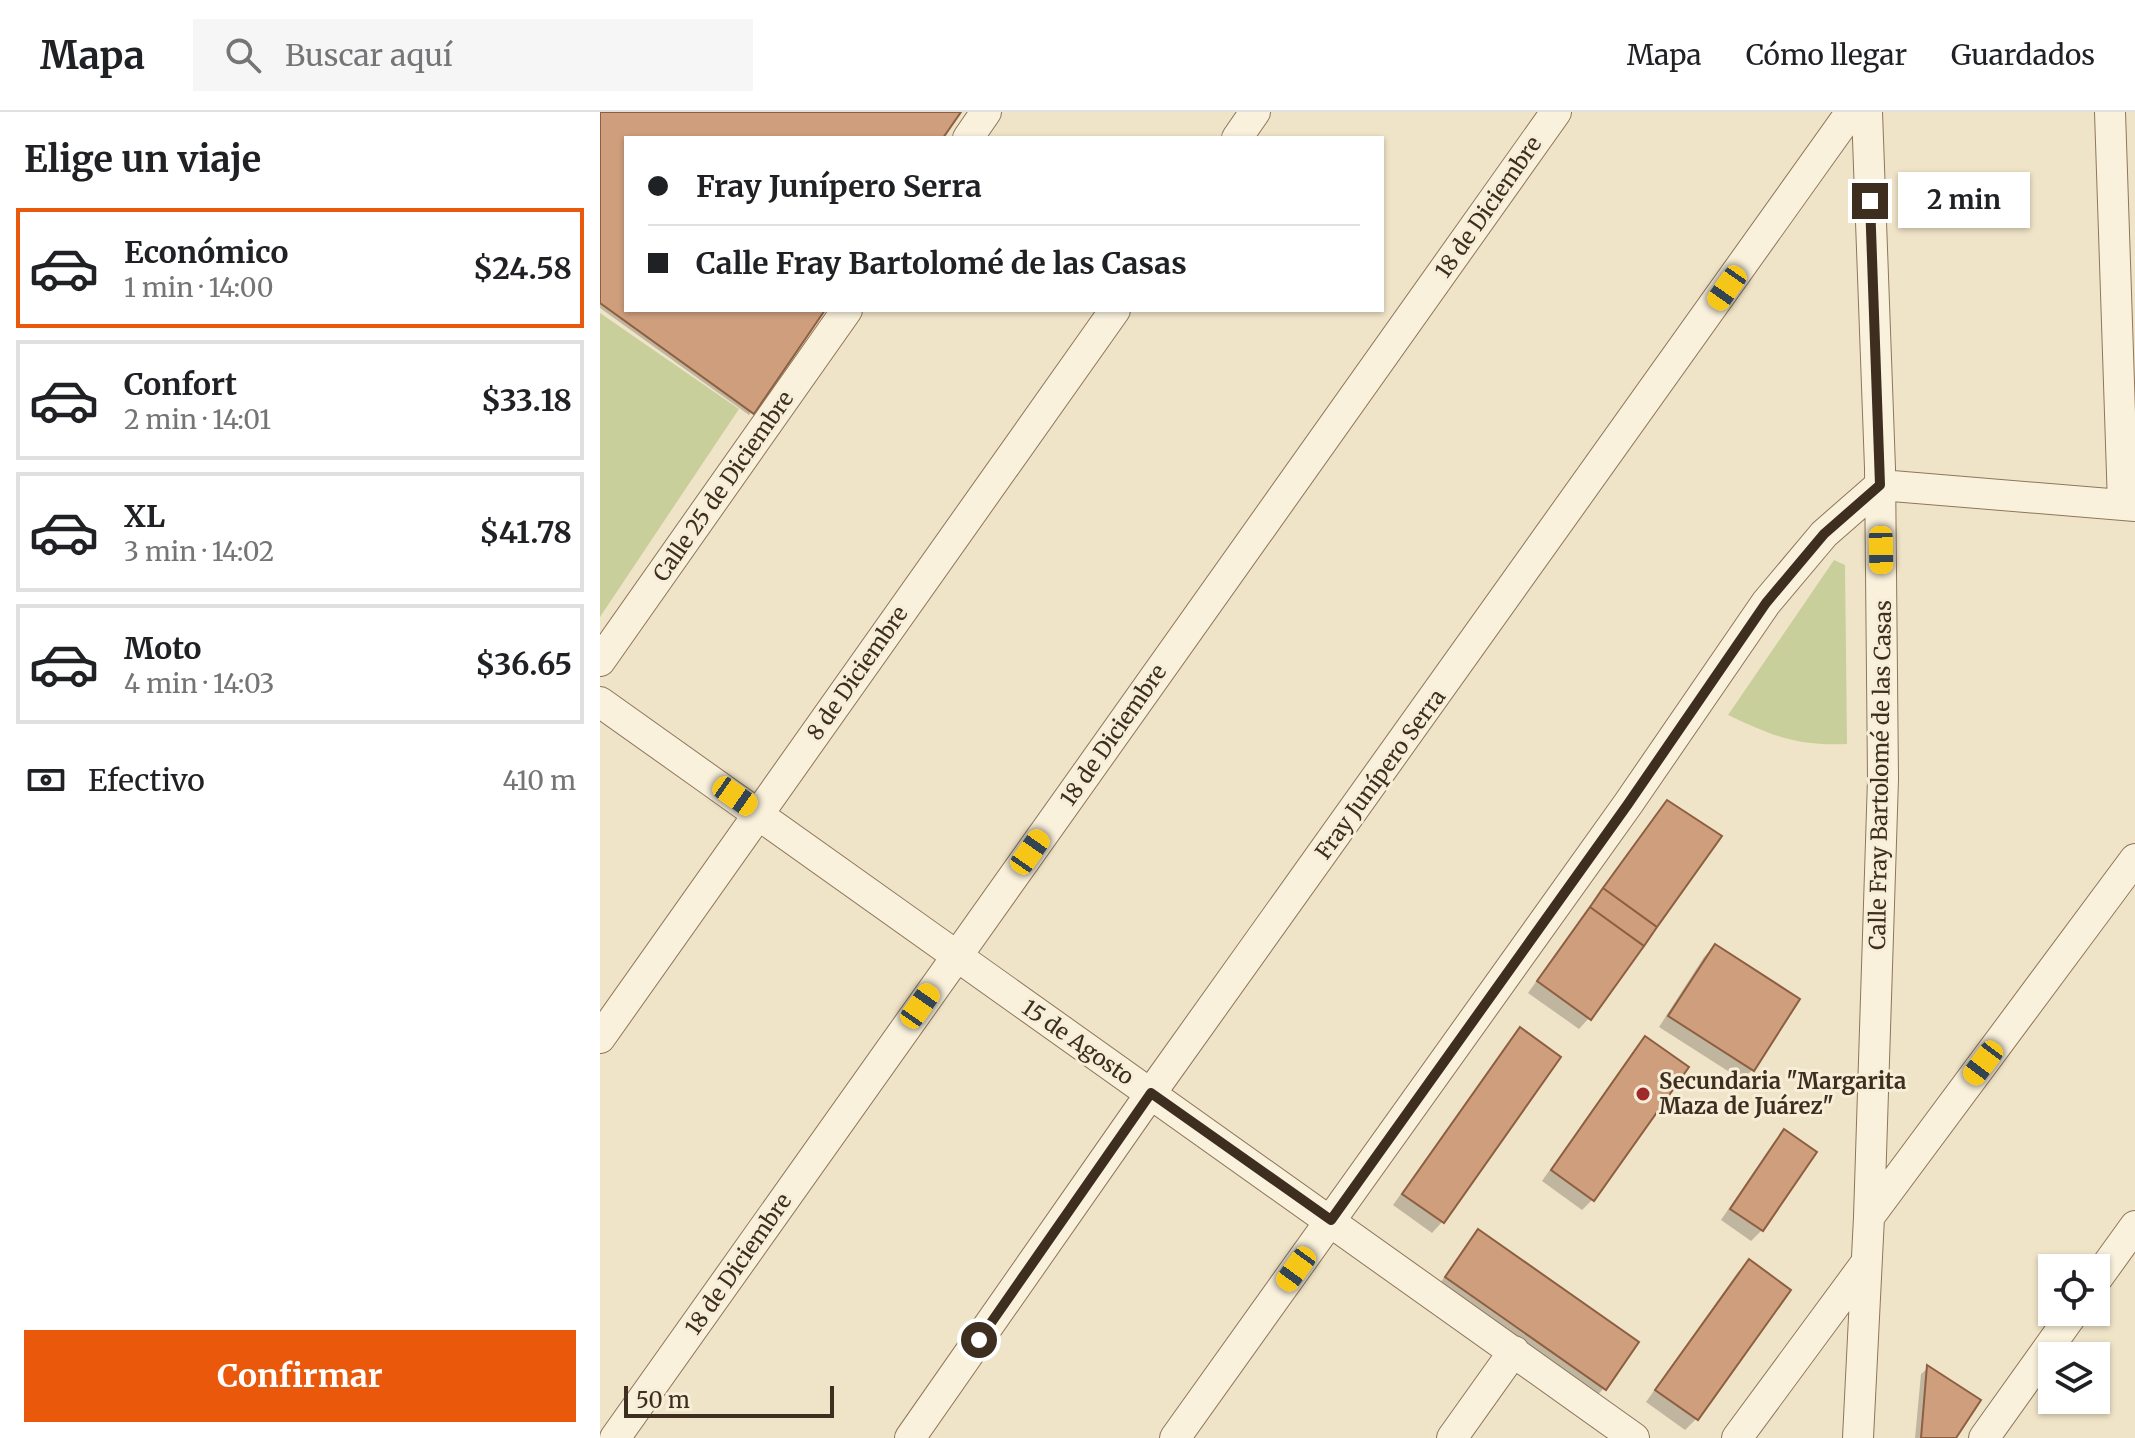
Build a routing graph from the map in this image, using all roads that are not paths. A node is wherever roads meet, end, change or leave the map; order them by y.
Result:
1 (986, 112) edge
2 (1255, 112) edge
3 (1851, 112) edge
4 (1867, 112) edge
5 (2110, 112) edge
6 (1544, 116) edge
7 (969, 136) edge
8 (1238, 136) edge
9 (846, 312) edge
10 (1114, 312) edge
11 (1880, 485) junction
12 (2129, 505) edge
13 (600, 661) edge
14 (600, 702) edge
15 (758, 812) junction
16 (2135, 859) edge
17 (956, 956) junction
18 (600, 1038) edge
19 (1151, 1093) junction
20 (1869, 1217) junction
21 (1331, 1220) junction
22 (2135, 1226) edge
23 (2110, 1261) edge
24 (1866, 1263) junction
25 (2064, 1326) edge
26 (1514, 1351) junction
27 (615, 1438) edge
28 (910, 1438) edge
29 (1175, 1438) edge
30 (1452, 1438) edge
31 (1634, 1438) edge
32 (1737, 1438) edge
33 (1858, 1438) edge
34 (1984, 1438) edge

1 - 7 street
2 - 8 street
3 - 19 street, Fray Junípero Serra
4 - 11 street, Calle Fray Bartolomé de las Casas
5 - 12 street
6 - 17 street, 18 de Diciembre
9 - 13 street, Calle 25 de Diciembre
10 - 15 street, 8 de Diciembre
11 - 12 street
11 - 20 street, Calle Fray Bartolomé de las Casas
11 - 21 street
14 - 15 street, 15 de Agosto
15 - 17 street, 15 de Agosto
15 - 18 street, 8 de Diciembre
16 - 20 street
17 - 19 street, 15 de Agosto
17 - 27 street, 18 de Diciembre
19 - 21 street, 15 de Agosto
19 - 28 street, Fray Junípero Serra
20 - 24 street, Calle Fray Bartolomé de las Casas
21 - 26 street, 15 de Agosto
21 - 29 street
22 - 23 street
24 - 32 street
24 - 33 street, Calle Fray Bartolomé de las Casas
25 - 34 street
26 - 30 street
26 - 31 street, 15 de Agosto

